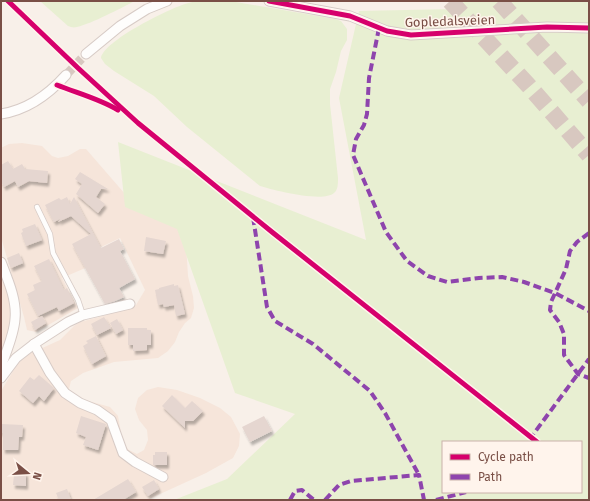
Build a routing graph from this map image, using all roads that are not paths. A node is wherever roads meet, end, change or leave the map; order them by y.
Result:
1 (167, 1) edge
2 (269, 1) edge
3 (589, 28) edge
4 (86, 54) tunnel mouth
5 (66, 76) tunnel mouth
6 (1, 114) edge
7 (37, 208) dead end
8 (1, 262) edge
9 (130, 304) dead end
10 (83, 315) junction
11 (34, 344) junction
12 (1, 367) edge
13 (1, 378) edge
14 (163, 477) dead end

1 - 4 street
2 - 3 street, Gopledalsveien
5 - 6 street
7 - 10 lane
8 - 12 street
9 - 10 street
10 - 11 street
11 - 13 street
11 - 14 street

